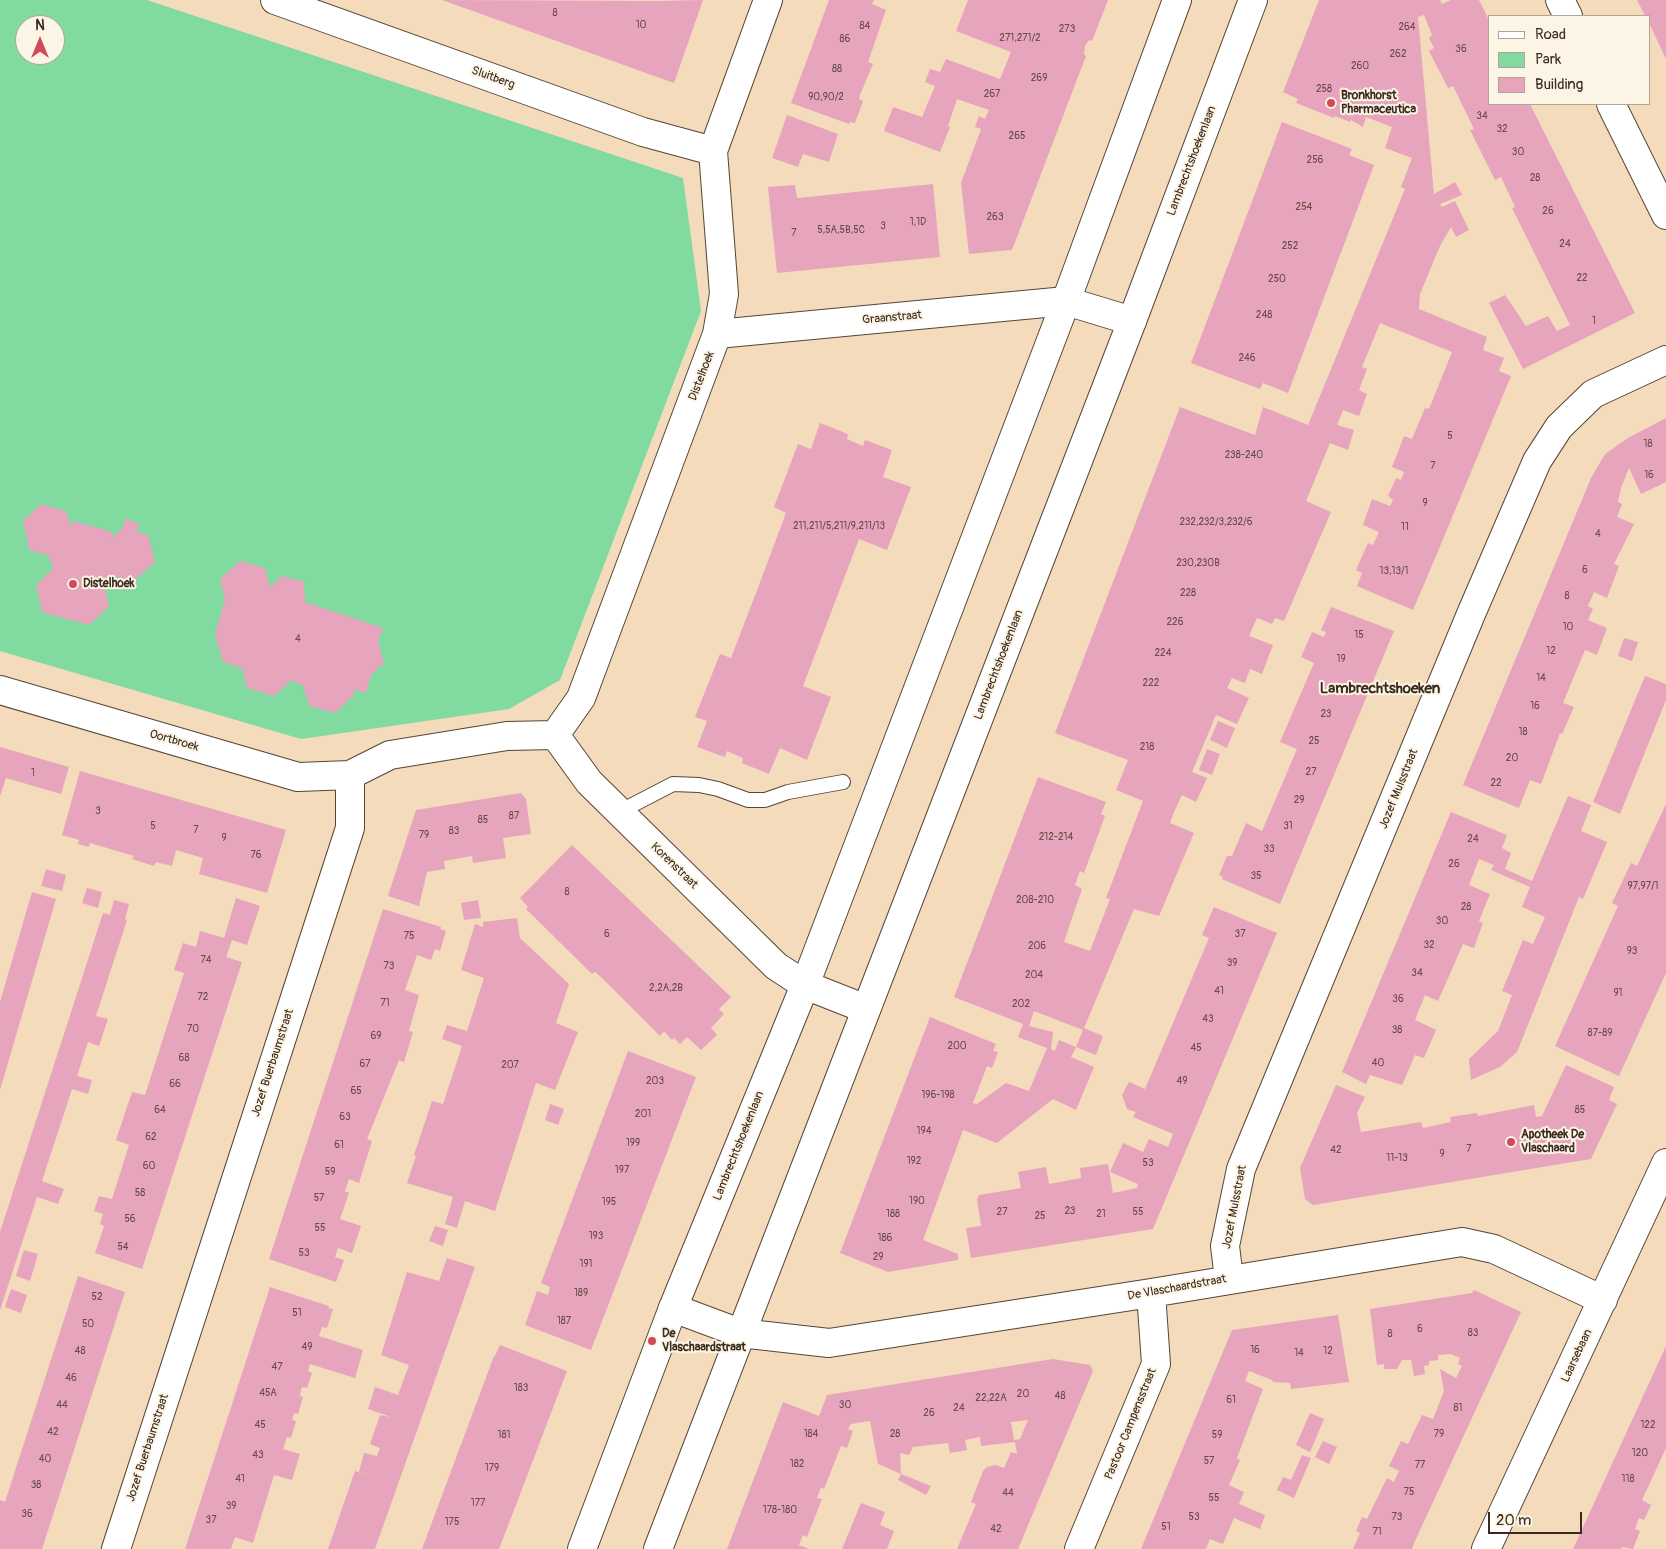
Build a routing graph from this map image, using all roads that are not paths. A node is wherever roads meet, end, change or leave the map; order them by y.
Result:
1 (275, 0) edge
2 (768, 0) edge
3 (1177, 0) edge
4 (1253, 0) edge
5 (1560, 0) edge
6 (1568, 15) edge
7 (1611, 105) edge
8 (713, 151) junction
9 (1666, 216) edge
10 (1066, 301) junction
11 (1132, 321) junction
12 (717, 334) junction
13 (1666, 360) edge
14 (0, 690) edge
15 (555, 735) junction
16 (350, 775) junction
17 (843, 782) dead end
18 (619, 812) junction
19 (805, 985) junction
20 (866, 1009) junction
21 (1666, 1163) edge
22 (1229, 1279) junction
23 (1151, 1293) junction
24 (1603, 1300) junction
25 (673, 1308) junction
26 (740, 1333) junction
27 (116, 1549) edge
28 (582, 1549) edge
29 (658, 1549) edge
30 (1079, 1549) edge
31 (1486, 1549) edge

1 - 8 street, Sluitberg
2 - 8 street, Distelhoek
3 - 10 street, Lambrechtshoekenlaan
4 - 11 street, Lambrechtshoekenlaan
5 - 6 street
7 - 9 street
8 - 12 street, Distelhoek
10 - 11 street
10 - 12 street, Graanstraat
10 - 19 street, Lambrechtshoekenlaan
11 - 20 street, Lambrechtshoekenlaan
12 - 15 street, Distelhoek
13 - 22 street, Jozef Mulsstraat
14 - 16 street, Oortbroek
15 - 16 street
15 - 18 street, Korenstraat
16 - 27 street, Jozef Buerbaumstraat
17 - 18 lane
18 - 19 street, Korenstraat
19 - 20 street
19 - 25 street, Lambrechtshoekenlaan
20 - 26 street, Lambrechtshoekenlaan
21 - 24 street, Laarsebaan
22 - 23 street, De Vlaschaardstraat
22 - 24 street, De Vlaschaardstraat
23 - 26 street, De Vlaschaardstraat
23 - 30 street, Pastoor Campensstraat
24 - 31 street, Laarsebaan
25 - 26 street
25 - 28 street, Lambrechtshoekenlaan
26 - 29 street, Lambrechtshoekenlaan

